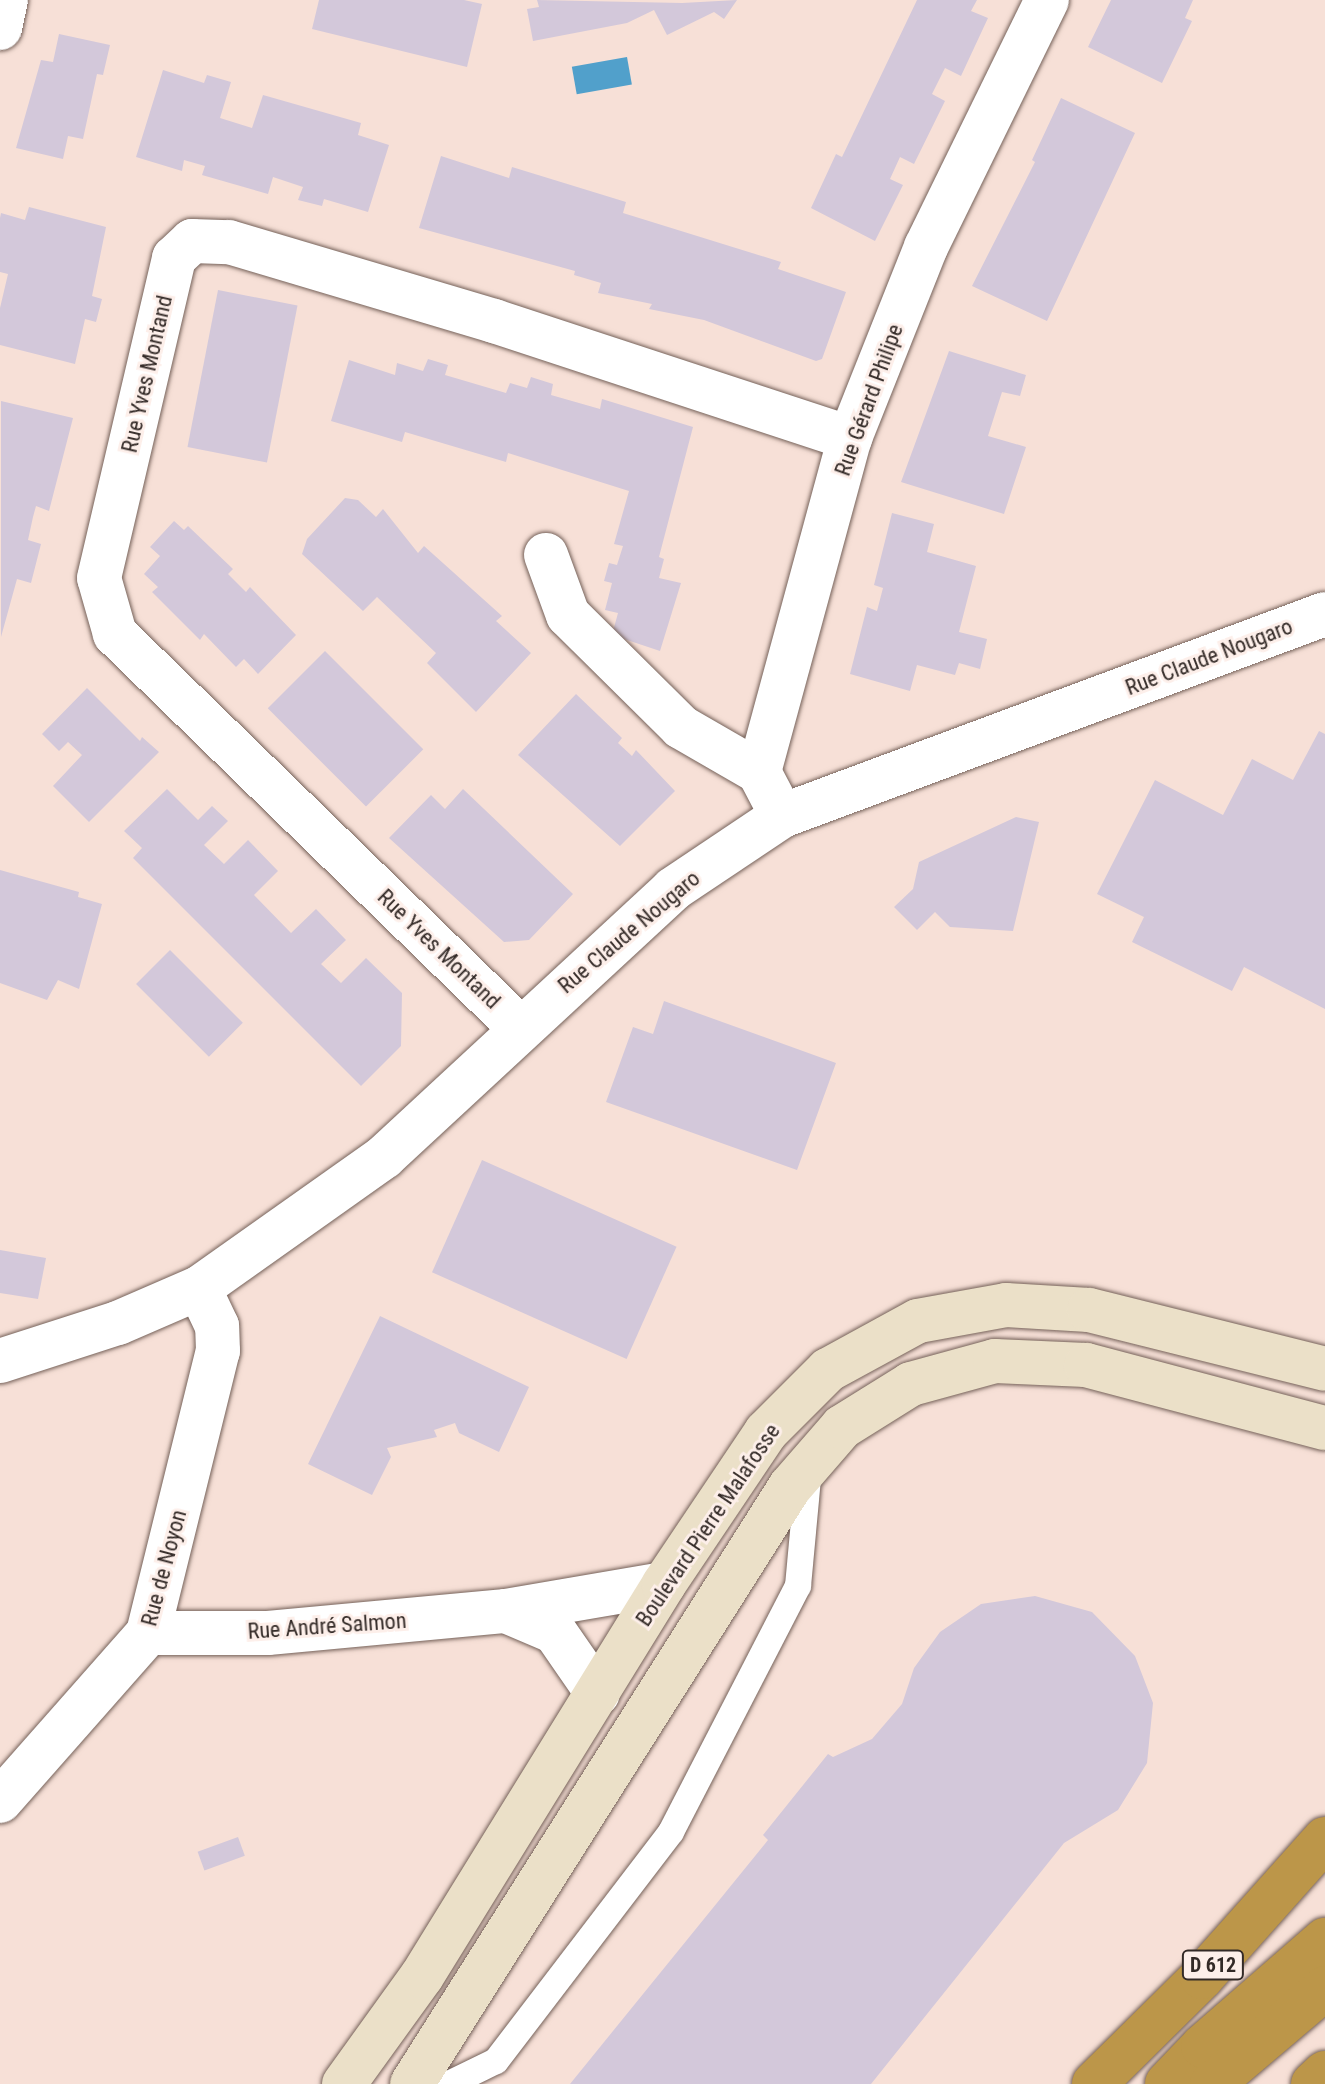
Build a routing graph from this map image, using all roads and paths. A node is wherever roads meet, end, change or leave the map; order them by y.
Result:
1 (6, 0) edge
2 (1047, 0) edge
3 (0, 28) edge
4 (850, 438) junction
5 (546, 555) dead end
6 (1325, 614) edge
7 (759, 772) junction
8 (782, 816) junction
9 (519, 1027) junction
10 (199, 1288) junction
11 (0, 1361) edge
12 (1325, 1369) edge
13 (1325, 1428) edge
14 (809, 1465) junction
15 (664, 1584) junction
16 (506, 1611) junction
17 (148, 1633) junction
18 (598, 1694) junction
19 (0, 1801) edge
20 (1325, 1839) edge
21 (1325, 1940) edge
22 (1325, 1988) edge
23 (1325, 2073) edge
24 (344, 2084) edge
25 (412, 2084) edge
26 (449, 2084) edge
27 (1094, 2084) edge
28 (1167, 2084) edge
29 (1212, 2084) edge
30 (1313, 2084) edge

1 - 3 street
2 - 4 street, Rue Gérard Philipe
4 - 7 street, Rue Gérard Philipe
4 - 9 street, Rue Yves Montand
5 - 7 street
6 - 8 street, Rue Claude Nougaro
7 - 8 street
8 - 9 street, Rue Claude Nougaro
9 - 10 street, Rue Claude Nougaro
10 - 11 street, Rue Claude Nougaro
10 - 17 street, Rue de Noyon
12 - 15 street, Boulevard Pierre Malafosse
13 - 14 street, Boulevard Pierre Malafosse
14 - 25 street, Boulevard Pierre Malafosse
14 - 26 lane
15 - 16 street, Rue André Salmon
15 - 18 street, Boulevard Pierre Malafosse
16 - 17 street, Rue André Salmon
16 - 18 street, Rue André Salmon
17 - 19 street, Rue de Noyon
18 - 24 street, Boulevard Pierre Malafosse
20 - 27 highway, D 612
21 - 28 highway
22 - 29 highway
23 - 30 highway

